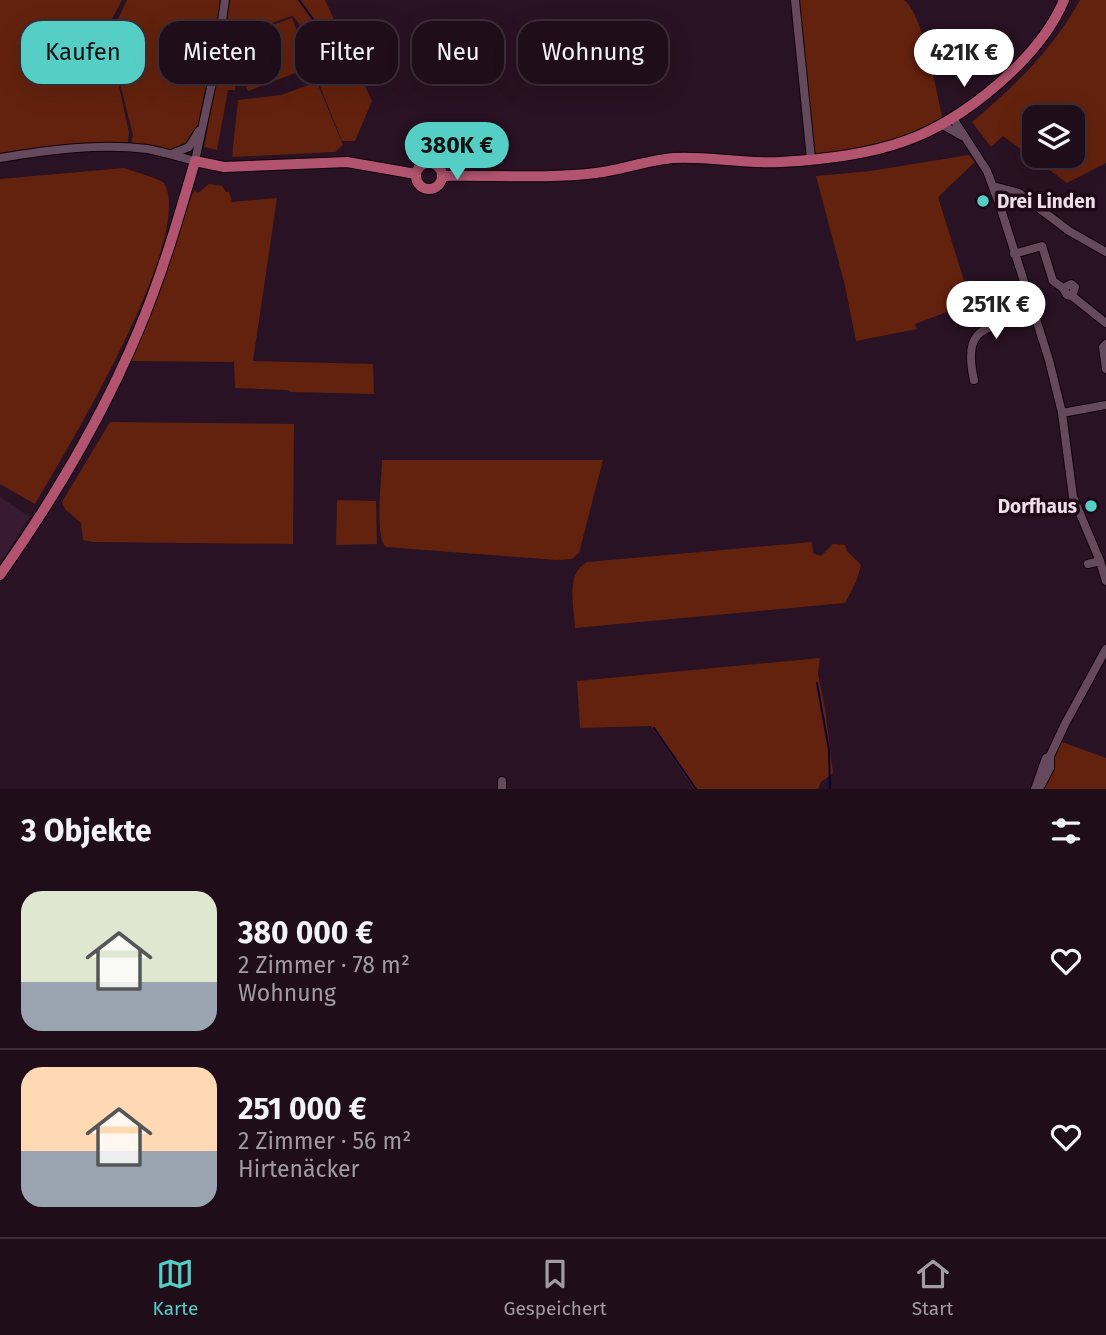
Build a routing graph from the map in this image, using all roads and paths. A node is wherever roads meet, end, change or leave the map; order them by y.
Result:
1 (225, 0) edge
2 (795, 0) edge
3 (1064, 0) edge
4 (952, 117) junction
5 (203, 124) junction
6 (941, 124) junction
7 (966, 139) junction
8 (164, 153) junction
9 (0, 158) edge
10 (811, 159) junction
11 (195, 162) junction
12 (217, 166) junction
13 (416, 174) junction
14 (442, 176) junction
15 (993, 187) junction
16 (186, 193) junction
17 (1106, 252) edge
18 (1014, 254) junction
19 (1034, 317) junction
20 (1106, 323) edge
21 (1106, 344) edge
22 (1106, 369) edge
23 (974, 380) dead end
24 (1106, 405) edge
25 (1062, 413) junction
26 (1101, 561) junction
27 (1088, 564) dead end
28 (0, 576) edge
29 (1106, 581) edge
30 (1106, 649) edge
31 (1037, 789) edge

1 - 5 street
2 - 10 street
3 - 4 main road
4 - 6 main road
4 - 7 street
5 - 8 street
5 - 11 street
6 - 7 street
6 - 10 main road
7 - 15 street
8 - 9 street
8 - 11 street
10 - 14 main road
11 - 12 main road
11 - 16 main road
12 - 13 main road
12 - 16 main road
13 - 14 main road
13 - 14 main road
15 - 17 street
15 - 18 street
16 - 28 main road
18 - 19 street
18 - 20 street
19 - 23 street
19 - 25 street
21 - 22 street
24 - 25 street
25 - 26 street
26 - 27 street
26 - 29 street
30 - 31 street

